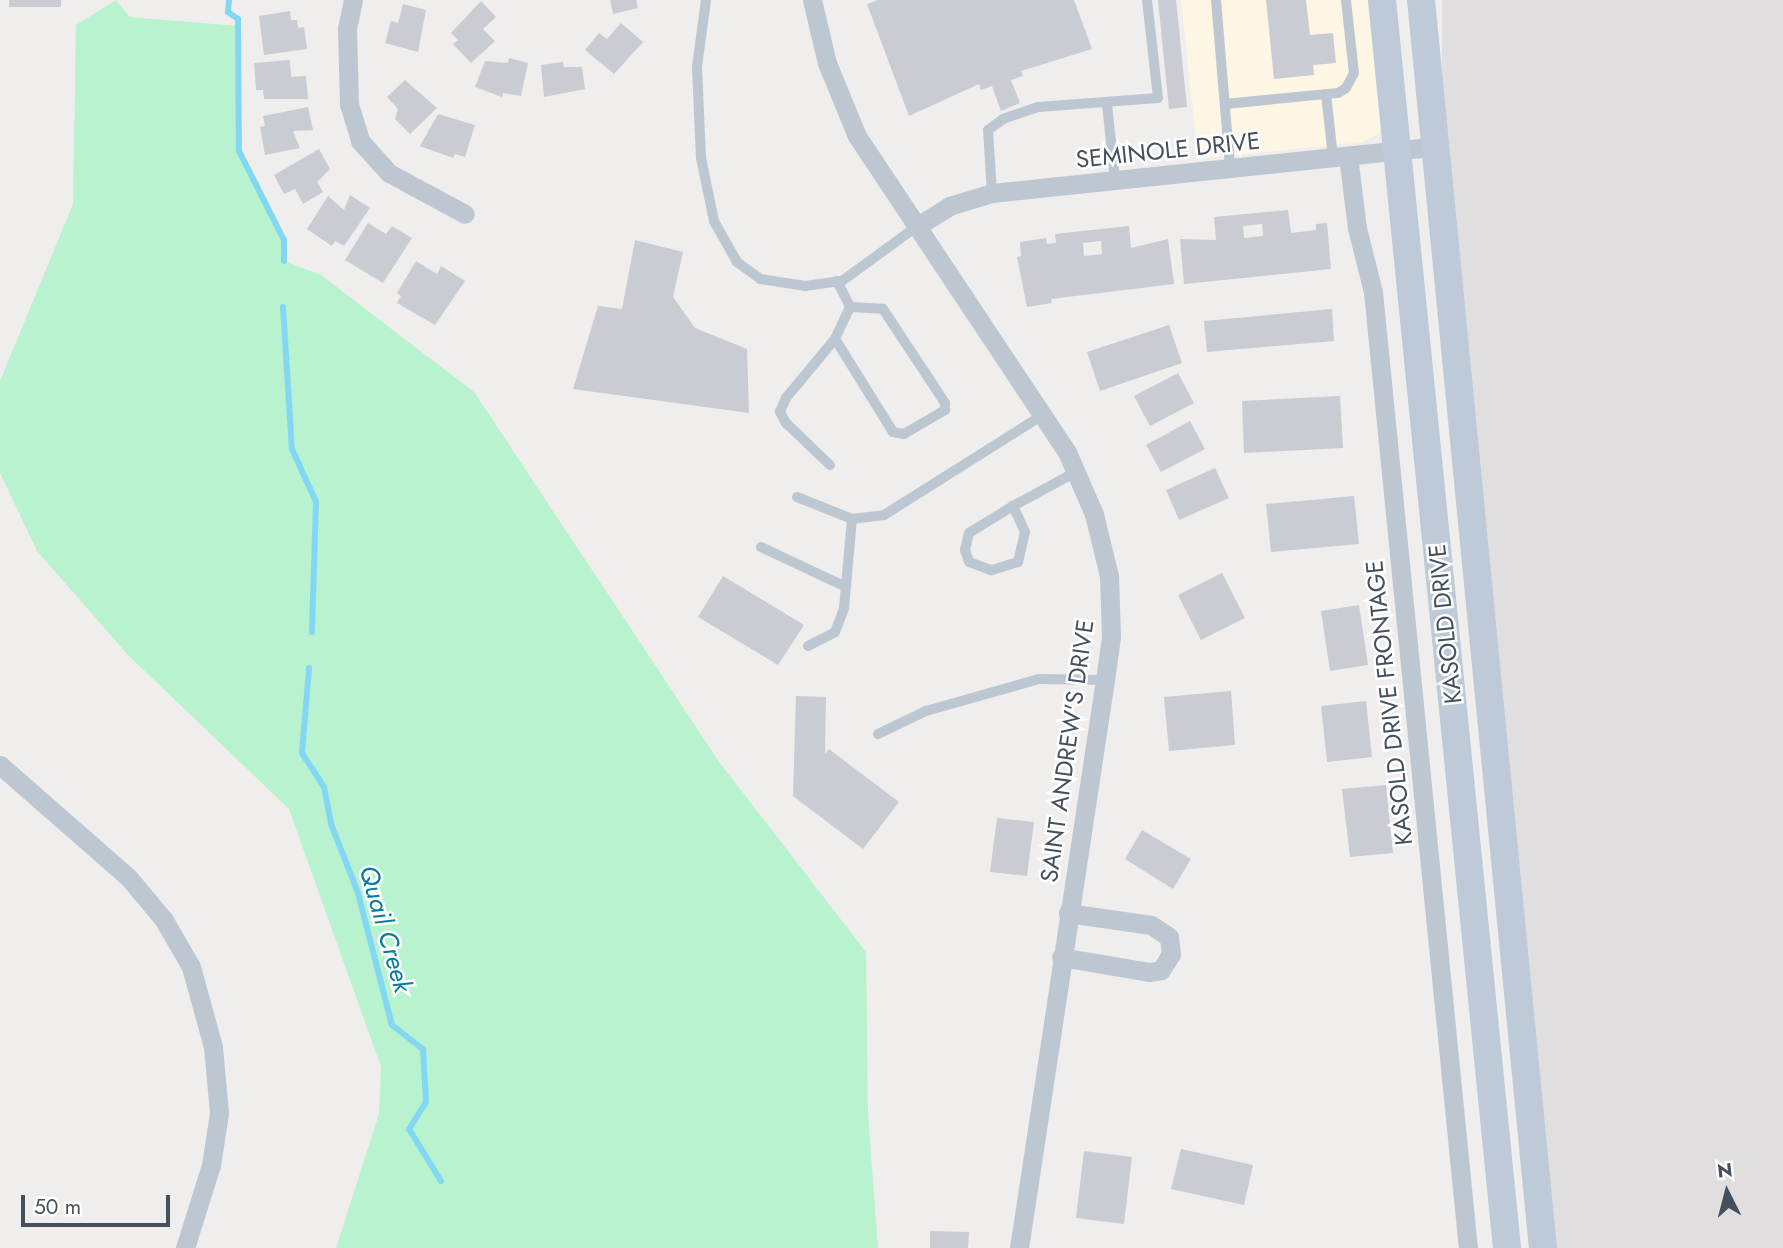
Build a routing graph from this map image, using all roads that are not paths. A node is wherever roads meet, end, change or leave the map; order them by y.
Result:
1 (353, 0) edge
2 (706, 0) edge
3 (813, 0) edge
4 (1147, 0) edge
5 (1216, 0) edge
6 (1346, 0) edge
7 (1382, 0) edge
8 (1421, 0) edge
9 (1326, 94) junction
10 (1107, 104) junction
11 (1225, 104) junction
12 (1433, 147) junction
13 (1398, 150) junction
14 (1341, 156) junction
15 (1230, 168) junction
16 (1115, 180) junction
17 (992, 193) junction
18 (465, 214) dead end
19 (916, 227) junction
20 (837, 281) junction
21 (850, 307) junction
22 (835, 339) junction
23 (1043, 415) junction
24 (830, 464) dead end
25 (1077, 472) junction
26 (797, 497) dead end
27 (1013, 506) junction
28 (852, 519) junction
29 (761, 547) dead end
30 (846, 587) junction
31 (808, 646) dead end
32 (1105, 680) junction
33 (878, 734) dead end
34 (0, 765) edge
35 (1068, 913) junction
36 (1061, 957) junction
37 (184, 1248) edge
38 (1019, 1248) edge
39 (1468, 1248) edge
40 (1507, 1248) edge
41 (1543, 1248) edge

1 - 18 street
2 - 20 lane
3 - 19 street, SAINT ANDREW'S DRIVE
4 - 10 lane
5 - 11 lane
6 - 9 lane
7 - 13 main road, KASOLD DRIVE
8 - 12 main road, KASOLD DRIVE
9 - 11 lane
9 - 14 lane
10 - 16 lane
10 - 17 lane
11 - 15 lane
12 - 13 street, SEMINOLE DRIVE
12 - 41 main road, KASOLD DRIVE
13 - 14 street, SEMINOLE DRIVE
13 - 40 main road, KASOLD DRIVE
14 - 15 street, SEMINOLE DRIVE
14 - 39 street, KASOLD DRIVE FRONTAGE
15 - 16 street, SEMINOLE DRIVE
16 - 17 street, SEMINOLE DRIVE
17 - 19 street, SEMINOLE DRIVE
19 - 20 lane
19 - 23 street, SAINT ANDREW'S DRIVE
20 - 21 lane
21 - 22 lane
21 - 22 lane
22 - 24 lane
23 - 25 street, SAINT ANDREW'S DRIVE
23 - 28 lane
25 - 27 lane
25 - 32 street, SAINT ANDREW'S DRIVE
26 - 28 lane
27 - 27 lane
28 - 30 lane
29 - 30 lane
30 - 31 lane
32 - 33 lane
32 - 35 street, SAINT ANDREW'S DRIVE
34 - 37 street
35 - 36 street, SAINT ANDREW'S DRIVE
35 - 36 street
36 - 38 street, SAINT ANDREW'S DRIVE

